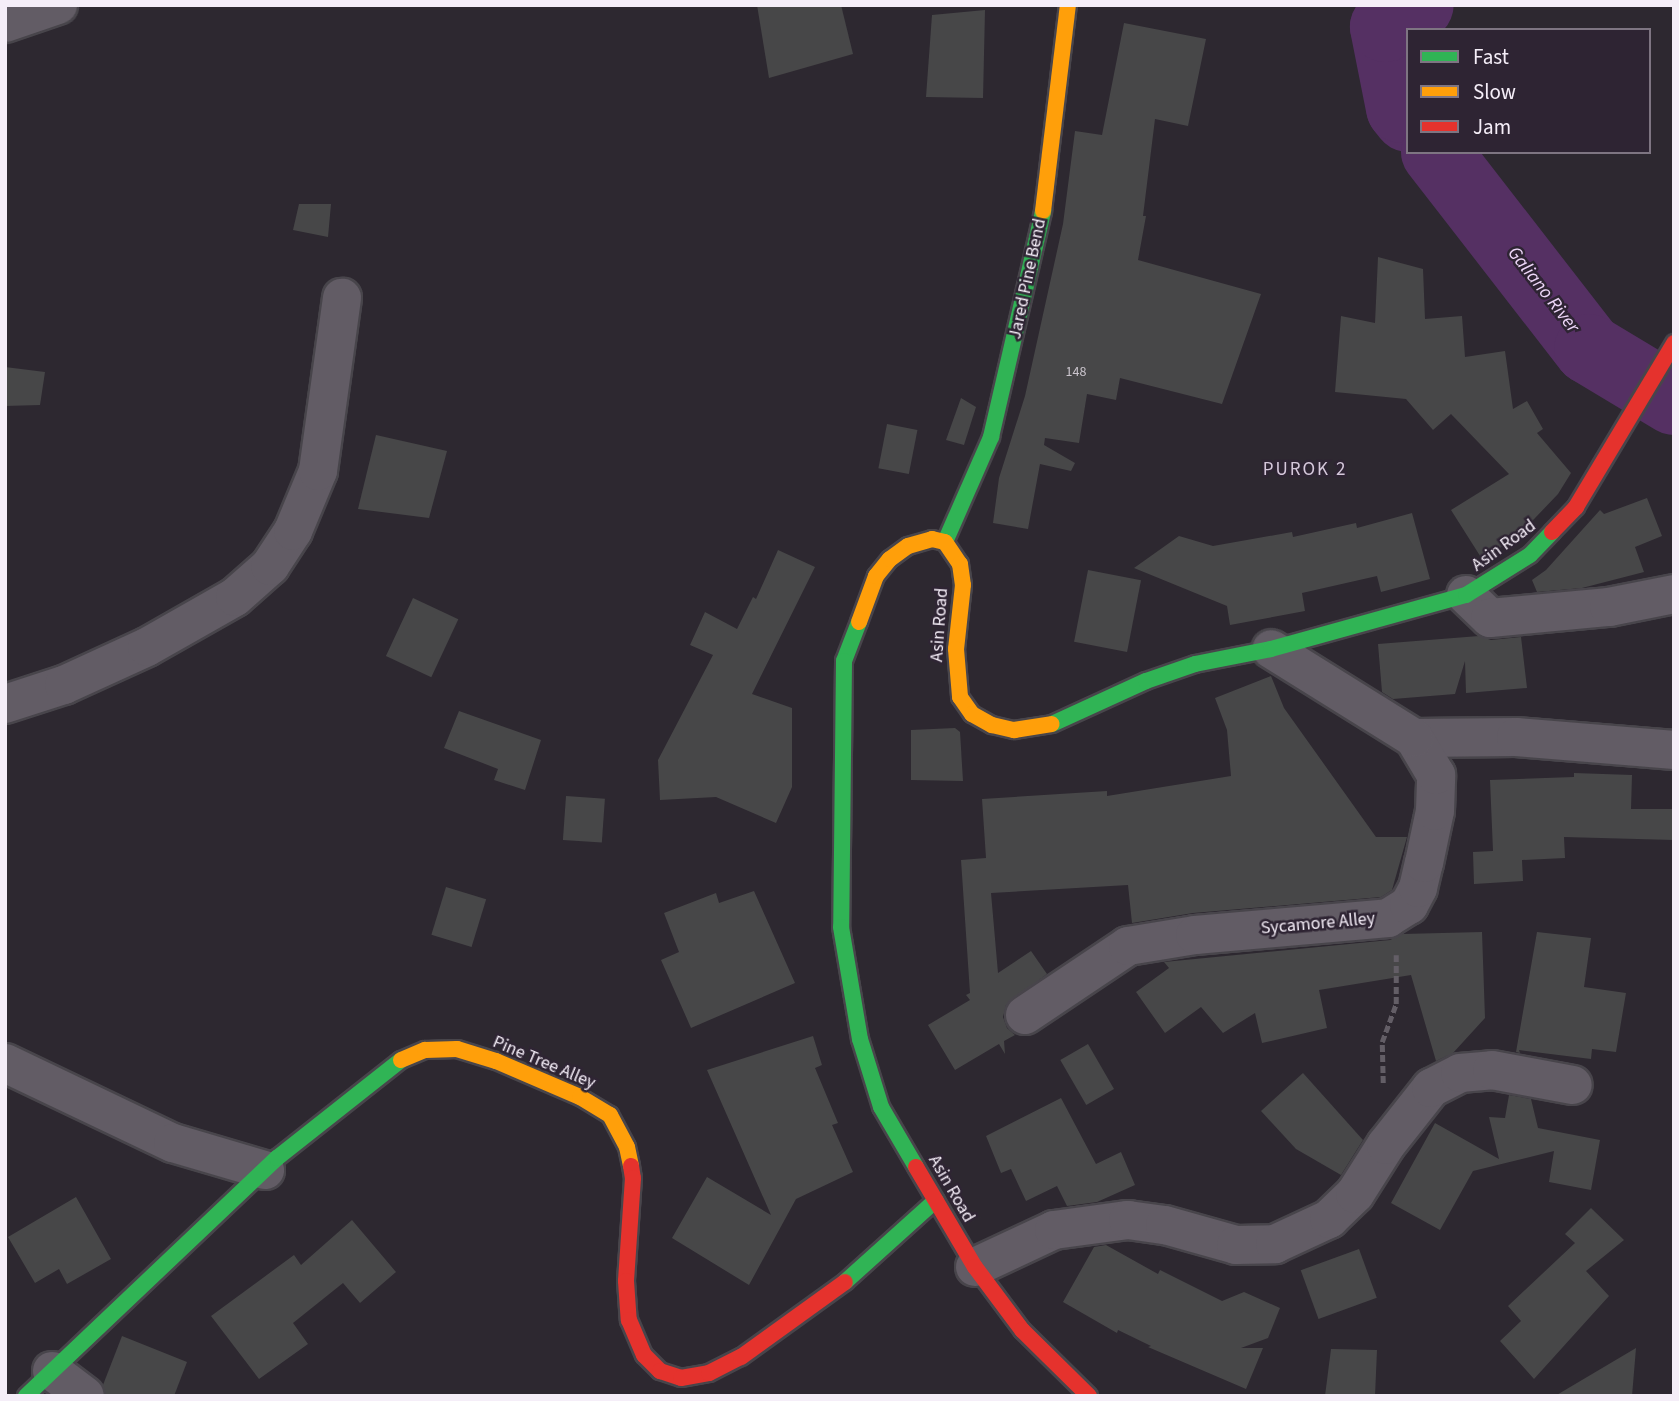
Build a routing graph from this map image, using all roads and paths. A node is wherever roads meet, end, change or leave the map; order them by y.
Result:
1 (58, 5) edge
2 (1068, 5) edge
3 (5, 23) edge
4 (342, 298) dead end
5 (1674, 343) edge
6 (945, 542) junction
7 (1674, 594) edge
8 (1466, 596) junction
9 (1271, 649) junction
10 (5, 704) edge
11 (1414, 738) junction
12 (1674, 750) edge
13 (1388, 918) junction
14 (1025, 1016) dead end
15 (5, 1063) edge
16 (1573, 1085) dead end
17 (1385, 1145) junction
18 (265, 1170) junction
19 (936, 1200) junction
20 (975, 1267) junction
21 (39, 1384) edge
22 (85, 1396) edge
23 (1089, 1396) edge

1 - 3 street
2 - 6 main road, Jared Pine Bend
4 - 10 street
5 - 8 main road, Asin Road
6 - 9 main road, Asin Road
6 - 19 main road, Asin Road
7 - 8 street
8 - 9 main road, Asin Road
9 - 11 street, Sycamore Alley
11 - 12 street
11 - 13 street, Sycamore Alley
13 - 14 street, Sycamore Alley
13 - 17 path
15 - 18 street
16 - 17 street
17 - 20 street
18 - 19 main road, Pine Tree Alley
18 - 21 main road, Pine Tree Alley
19 - 20 main road, Asin Road
20 - 23 main road, Asin Road
21 - 22 street

